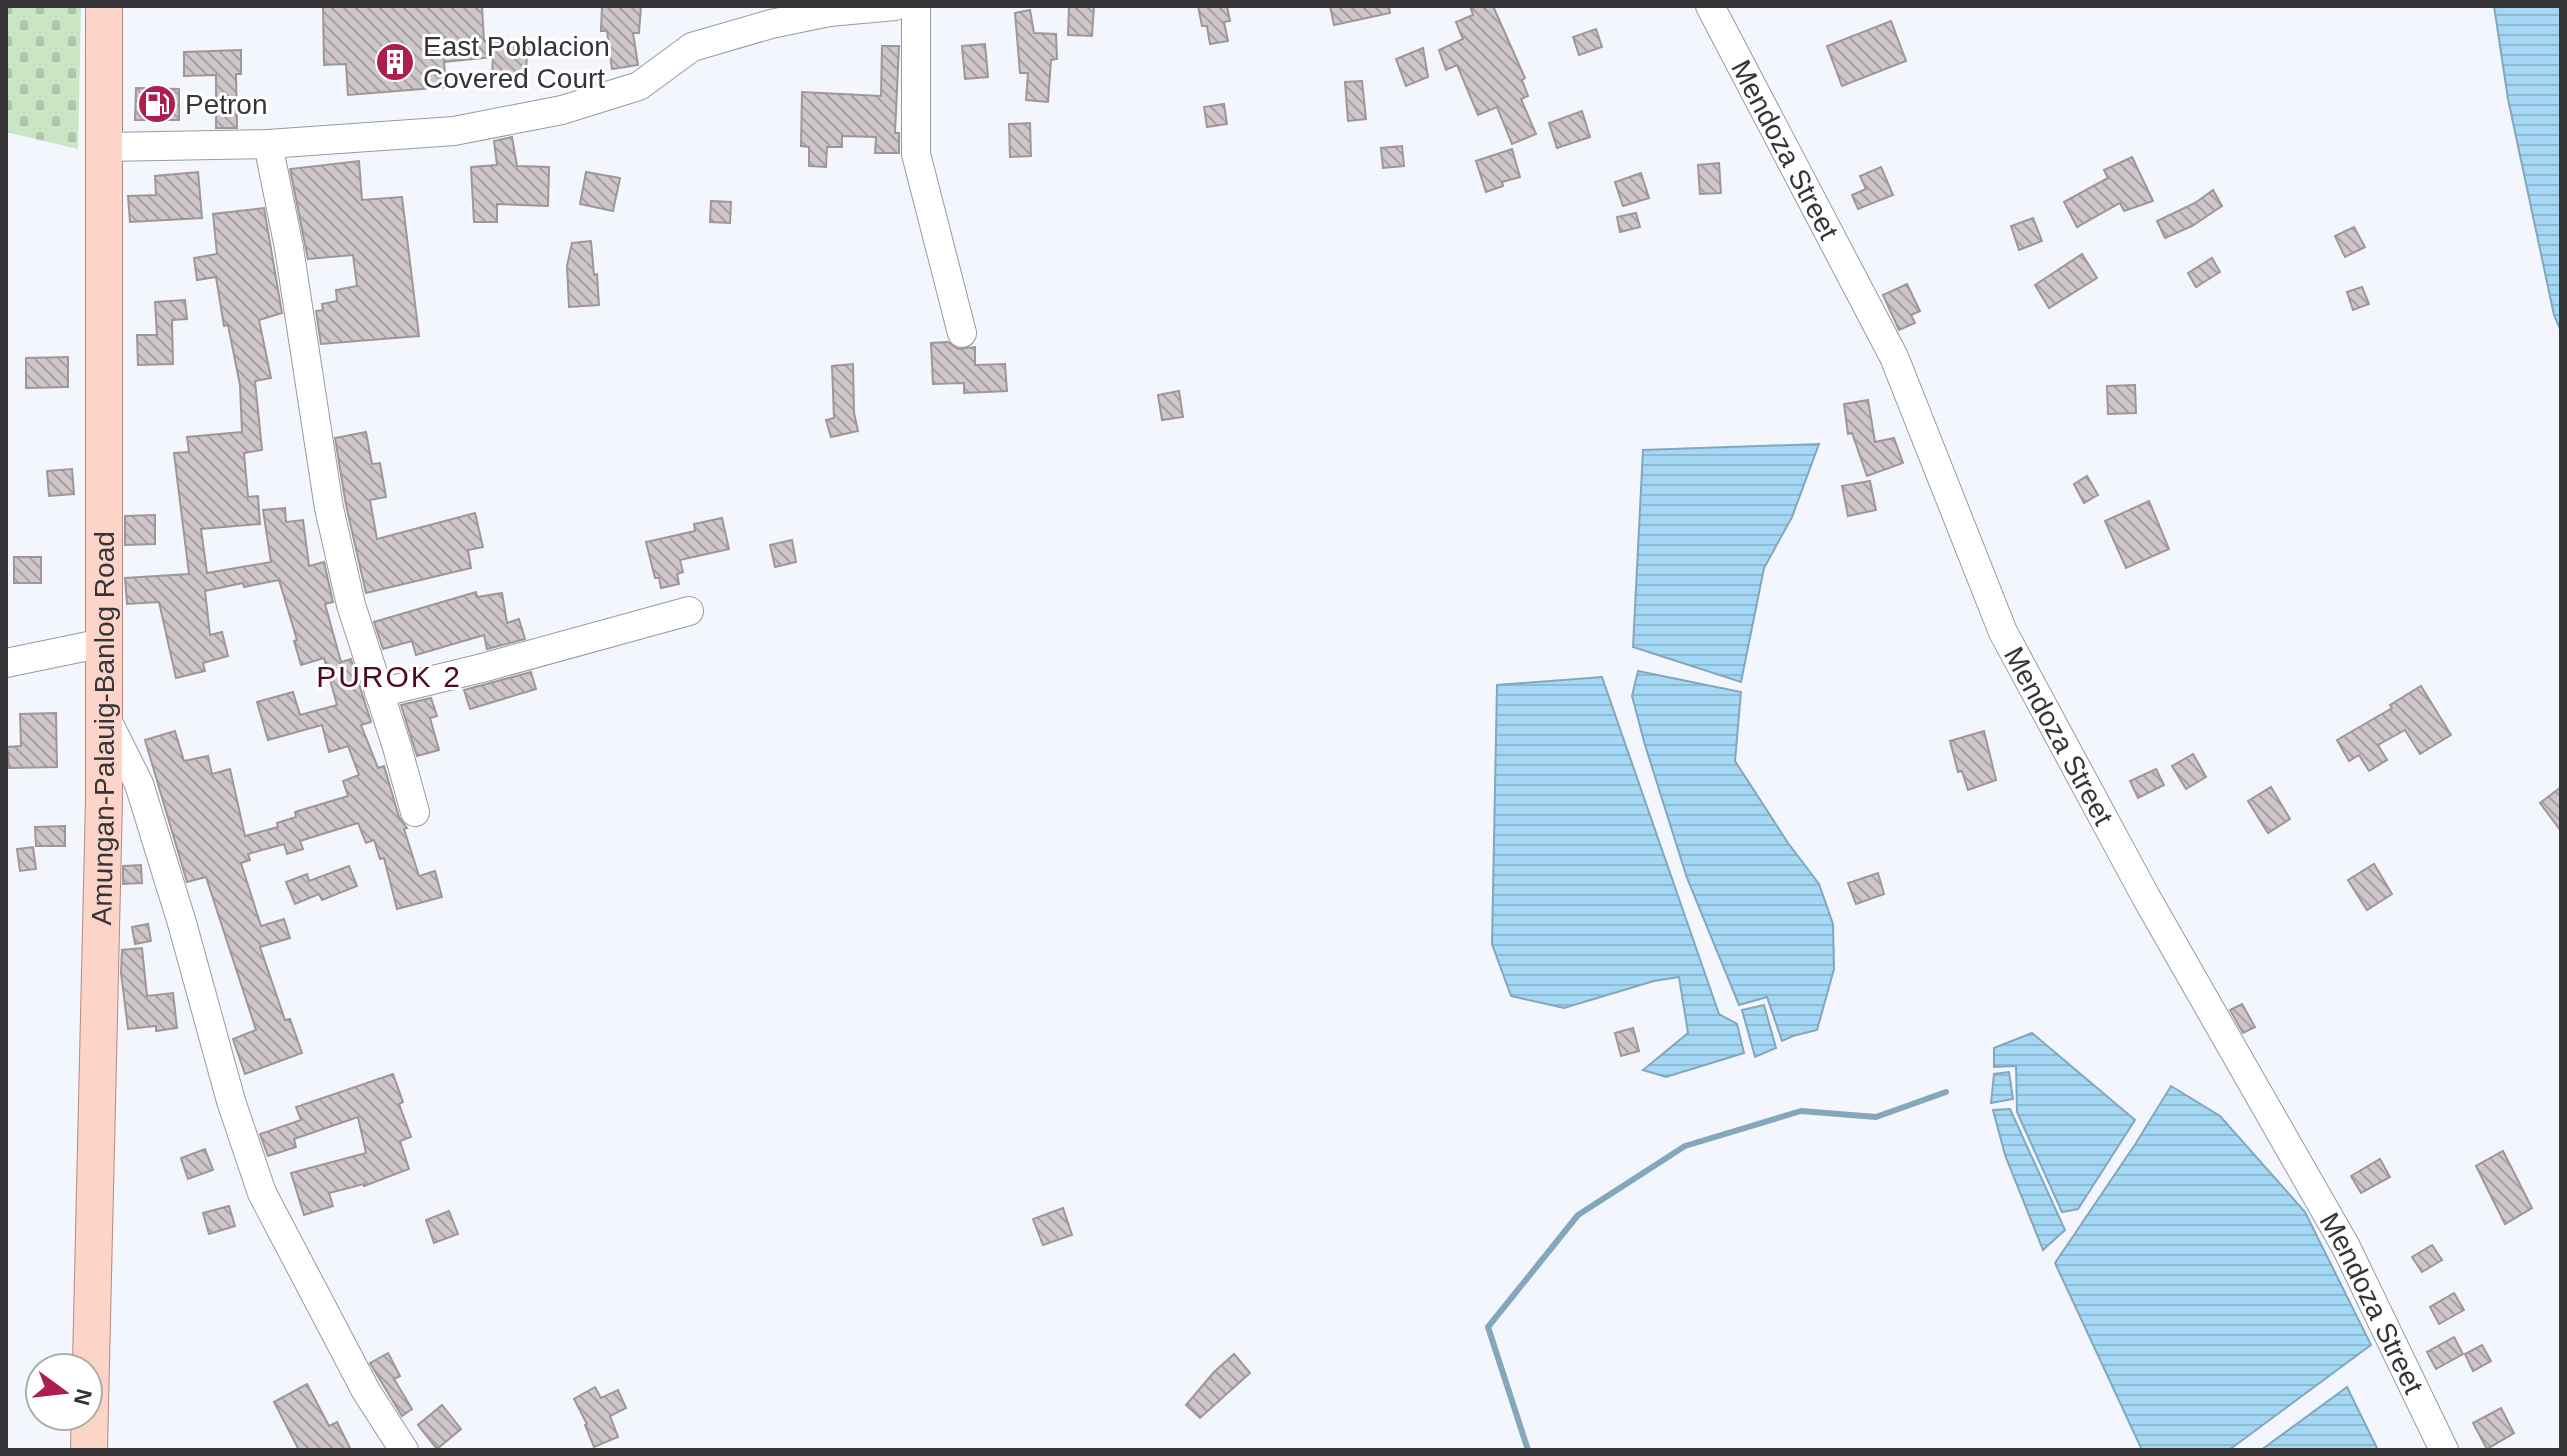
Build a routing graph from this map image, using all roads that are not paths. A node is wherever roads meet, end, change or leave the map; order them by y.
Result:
1 (104, 6) edge
2 (895, 6) edge
3 (916, 6) edge
4 (1710, 6) edge
5 (268, 144) junction
6 (106, 147) junction
7 (962, 333) dead end
8 (689, 611) dead end
9 (103, 643) junction
10 (6, 663) edge
11 (379, 693) junction
12 (104, 713) junction
13 (415, 812) dead end
14 (89, 1450) edge
15 (404, 1450) edge
16 (2444, 1450) edge

1 - 6 main road, Amungan-Palauig-Banlog Road
2 - 5 street
3 - 7 street
4 - 16 street, Mendoza Street
5 - 6 street
5 - 11 street
6 - 9 main road, Amungan-Palauig-Banlog Road
8 - 11 street
9 - 10 street
9 - 12 main road, Amungan-Palauig-Banlog Road
11 - 13 street
12 - 14 main road, Amungan-Palauig-Banlog Road
12 - 15 street

